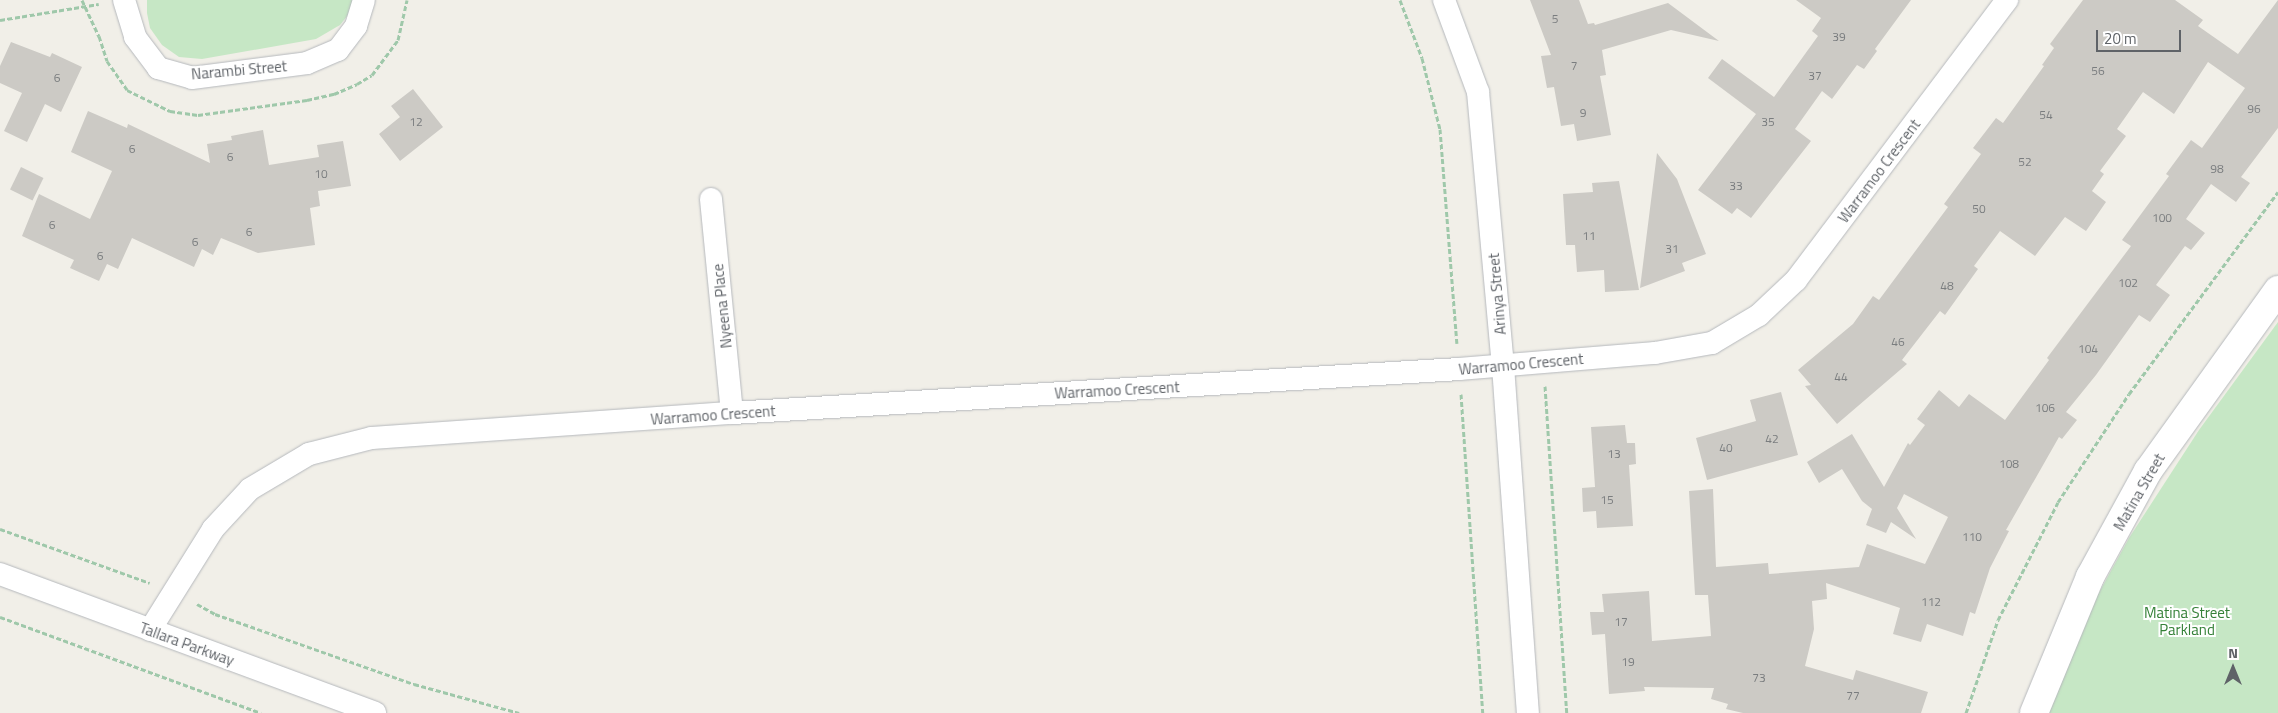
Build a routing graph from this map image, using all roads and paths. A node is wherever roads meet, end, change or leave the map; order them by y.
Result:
1 (364, 0) edge
2 (1400, 0) edge
3 (1444, 0) edge
4 (2007, 0) edge
5 (113, 2) edge
6 (0, 20) edge
7 (2278, 192) edge
8 (711, 199) dead end
9 (2278, 290) edge
10 (1545, 363) junction
11 (1502, 366) junction
12 (1459, 369) junction
13 (732, 413) junction
14 (0, 529) edge
15 (0, 574) edge
16 (174, 591) junction
17 (0, 617) edge
18 (150, 630) junction
19 (495, 706) junction
20 (261, 713) edge
21 (375, 713) edge
22 (493, 713) edge
23 (519, 713) edge
24 (1483, 713) edge
25 (1528, 713) edge
26 (1567, 713) edge
27 (1966, 713) edge
28 (2034, 713) edge

1 - 5 street, Narambi Street
2 - 12 path
3 - 11 street, Arinya Street
4 - 10 street, Warramoo Crescent
5 - 6 path
7 - 27 path
8 - 13 street, Nyeena Place
9 - 28 street, Matina Street
10 - 11 street, Warramoo Crescent
10 - 26 path
11 - 12 street, Warramoo Crescent
11 - 25 street, Arinya Street
12 - 13 street, Warramoo Crescent
12 - 24 path
13 - 16 street, Warramoo Crescent
14 - 16 path
15 - 18 street, Tallara Parkway
16 - 18 street, Warramoo Crescent
16 - 19 path
17 - 20 path
18 - 21 street, Tallara Parkway
19 - 22 path
19 - 23 path

